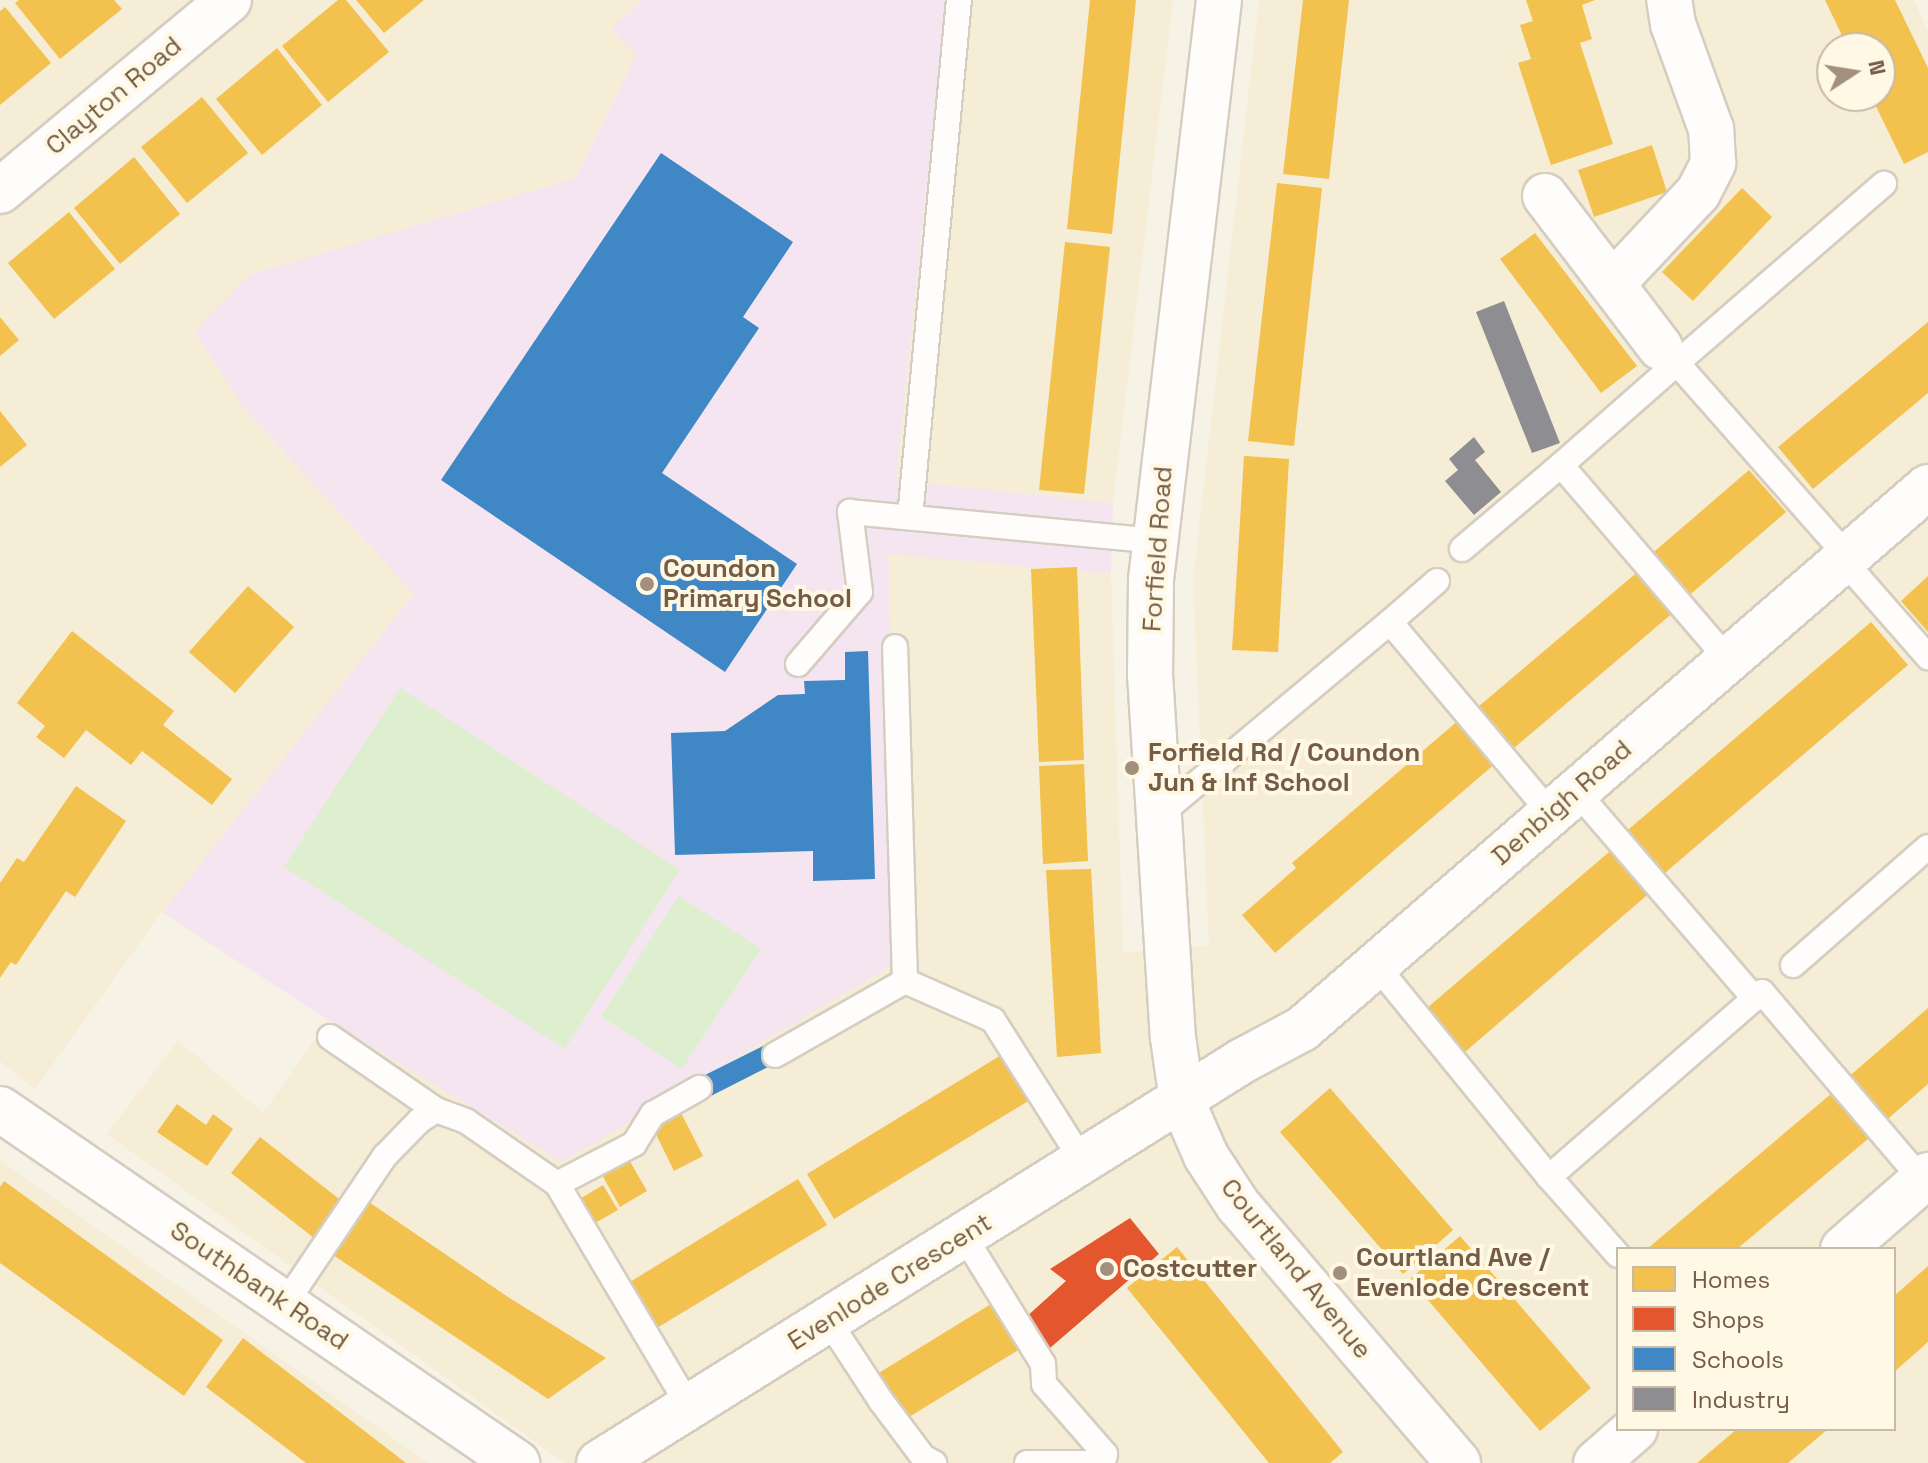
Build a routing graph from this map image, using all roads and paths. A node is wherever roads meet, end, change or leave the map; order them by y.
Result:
1 (229, 0) edge
2 (959, 0) edge
3 (1219, 0) edge
4 (1669, 0) edge
5 (1884, 184) dead end
6 (0, 191) edge
7 (1545, 196) dead end
8 (1614, 282) junction
9 (1668, 355) junction
10 (1561, 465) junction
11 (1928, 487) edge
12 (910, 517) junction
13 (1155, 541) junction
14 (1462, 549) dead end
15 (1846, 559) junction
16 (1437, 581) dead end
17 (1390, 622) junction
18 (895, 647) dead end
19 (1928, 657) edge
20 (1728, 660) junction
21 (798, 664) dead end
22 (1563, 802) junction
23 (1159, 815) junction
24 (1928, 847) edge
25 (1376, 965) junction
26 (1793, 965) dead end
27 (905, 981) junction
28 (1755, 999) junction
29 (330, 1037) dead end
30 (775, 1055) dead end
31 (699, 1088) dead end
32 (1182, 1101) junction
33 (0, 1109) edge
34 (436, 1110) junction
35 (1083, 1162) junction
36 (1549, 1177) junction
37 (1925, 1178) edge
38 (557, 1184) junction
39 (964, 1236) junction
40 (1845, 1247) edge
41 (1616, 1253) edge
42 (285, 1304) junction
43 (828, 1320) junction
44 (689, 1406) junction
45 (1633, 1431) edge
46 (517, 1463) edge
47 (599, 1463) edge
48 (934, 1463) edge
49 (1027, 1463) edge
50 (1103, 1463) edge
51 (1458, 1463) edge
52 (1596, 1463) edge

1 - 6 street, Clayton Road
2 - 12 lane
3 - 13 street, Forfield Road
4 - 8 street
5 - 9 lane
7 - 8 street
8 - 9 street
9 - 10 lane
9 - 15 lane
10 - 14 lane
10 - 20 lane
11 - 15 street, Denbigh Road
12 - 13 lane
12 - 21 lane
13 - 23 street, Forfield Road
15 - 19 lane
15 - 20 street, Denbigh Road
16 - 17 lane
17 - 22 lane
17 - 23 lane
18 - 27 lane
20 - 22 street, Denbigh Road
22 - 25 street, Denbigh Road
22 - 28 lane
23 - 32 street, Forfield Road
24 - 26 lane
25 - 32 street, Denbigh Road
25 - 36 lane
27 - 30 lane
27 - 35 lane
28 - 36 lane
28 - 37 lane
29 - 34 lane
31 - 38 lane
32 - 35 street, Evenlode Crescent
32 - 51 street, Courtland Avenue
33 - 42 street, Southbank Road
34 - 38 lane
34 - 42 lane
35 - 39 street, Evenlode Crescent
36 - 41 lane
37 - 40 street
38 - 44 lane
39 - 43 street, Evenlode Crescent
39 - 50 lane
42 - 46 street, Southbank Road
43 - 44 street, Evenlode Crescent
43 - 48 lane
44 - 47 street, Evenlode Crescent
45 - 52 street
49 - 50 lane

